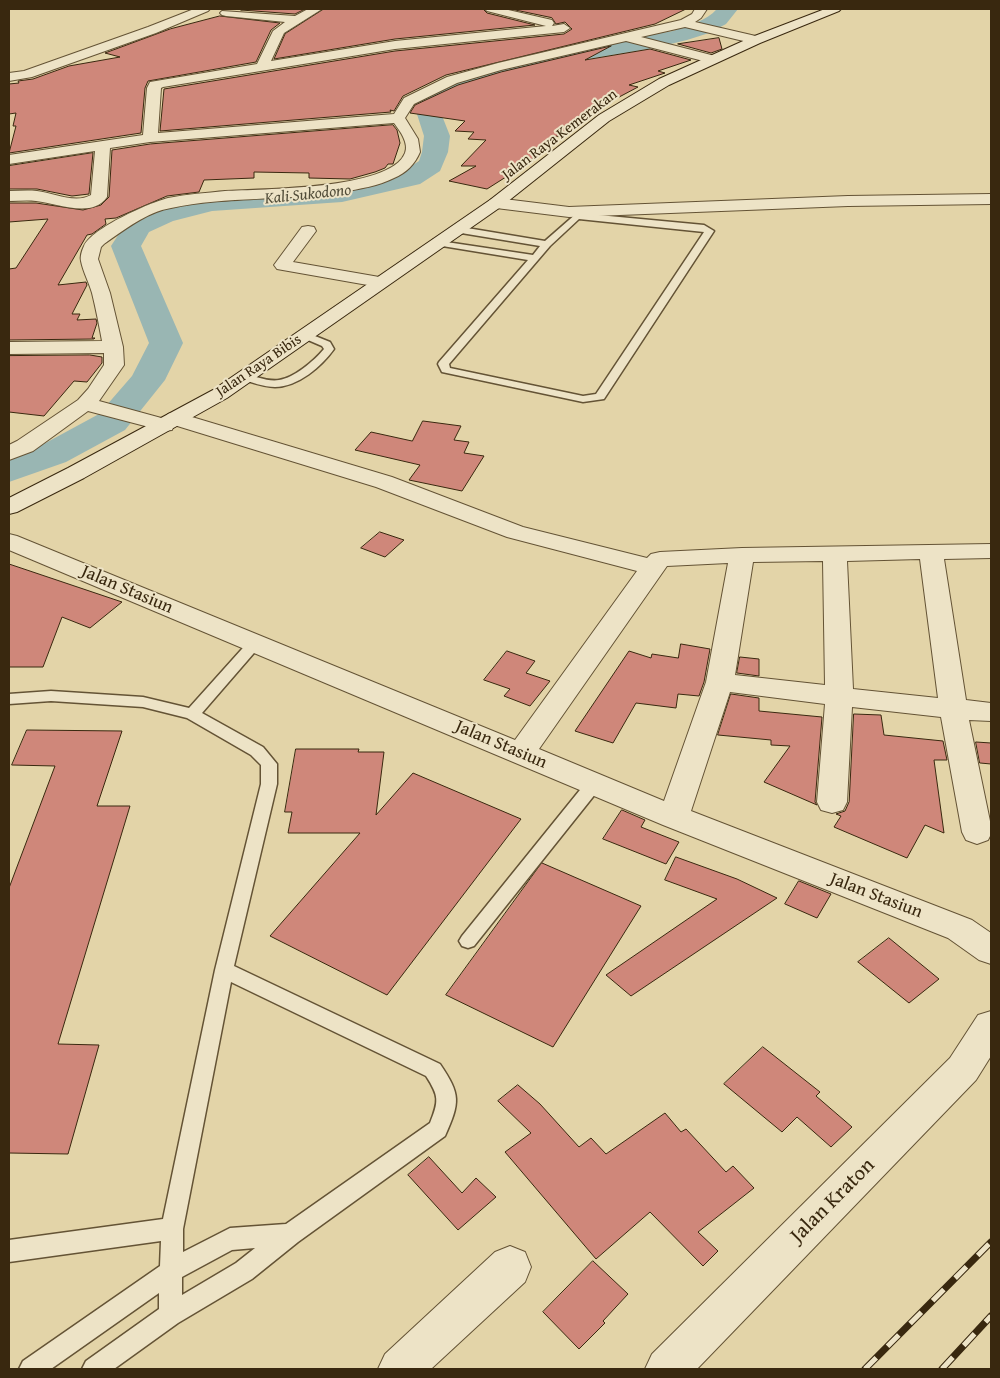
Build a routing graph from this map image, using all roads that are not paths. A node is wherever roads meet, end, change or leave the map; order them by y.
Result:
1 (204, 9) edge
2 (316, 9) edge
3 (491, 9) edge
4 (701, 9) edge
5 (835, 9) edge
6 (226, 13) dead end
7 (296, 20) junction
8 (690, 24) junction
9 (570, 29) junction
10 (600, 37) junction
11 (632, 39) junction
12 (756, 40) junction
13 (682, 52) junction
14 (645, 54) dead end
15 (711, 59) junction
16 (262, 67) junction
17 (9, 77) edge
18 (398, 118) junction
19 (150, 138) junction
20 (103, 144) junction
21 (9, 159) edge
22 (9, 196) edge
23 (991, 200) edge
24 (496, 202) junction
25 (308, 231) dead end
26 (446, 236) junction
27 (541, 251) junction
28 (379, 282) junction
29 (304, 335) junction
30 (113, 347) junction
31 (9, 348) edge
32 (244, 377) junction
33 (89, 405) junction
34 (169, 422) junction
35 (9, 453) edge
36 (9, 508) edge
37 (9, 541) edge
38 (991, 551) edge
39 (930, 552) junction
40 (835, 554) junction
41 (742, 555) junction
42 (652, 567) junction
43 (255, 643) junction
44 (720, 682) junction
45 (839, 696) junction
46 (9, 699) edge
47 (953, 709) junction
48 (991, 712) edge
49 (192, 714) junction
50 (521, 754) junction
51 (594, 784) junction
52 (832, 802) dead end
53 (674, 817) junction
54 (977, 832) dead end
55 (468, 941) dead end
56 (991, 950) edge
57 (224, 970) junction
58 (991, 1026) edge
59 (172, 1229) junction
60 (290, 1234) junction
61 (9, 1251) edge
62 (510, 1267) dead end
63 (170, 1272) junction
64 (170, 1315) junction
65 (31, 1369) edge
66 (94, 1369) edge
67 (400, 1369) edge
68 (667, 1369) edge

1 - 17 street
2 - 7 street
3 - 9 street
4 - 8 street
5 - 12 street, Jalan Raya Kemerakan
6 - 7 street
7 - 16 street
8 - 11 street
8 - 12 street
9 - 10 street
9 - 16 street
10 - 11 street
10 - 18 street
11 - 13 street
12 - 15 street, Jalan Raya Kemerakan
13 - 14 street
13 - 15 street
15 - 24 street, Jalan Raya Kemerakan
16 - 19 street
18 - 19 street
18 - 30 street
19 - 20 street
20 - 21 street
20 - 22 street
23 - 24 street
24 - 26 street, Jalan Raya Bibis
25 - 28 street
26 - 27 lane
26 - 27 lane
26 - 28 street, Jalan Raya Bibis
27 - 27 lane
28 - 29 street, Jalan Raya Bibis
29 - 32 street, Jalan Raya Bibis
29 - 32 lane
30 - 31 street
30 - 33 street
32 - 34 street, Jalan Raya Bibis
33 - 34 street
33 - 35 street
34 - 36 street, Jalan Raya Bibis
34 - 42 street
37 - 43 street, Jalan Stasiun
38 - 39 street
39 - 40 street
39 - 47 street
40 - 41 street
40 - 45 street
41 - 42 street
41 - 44 street
42 - 50 street
43 - 49 lane
43 - 50 street, Jalan Stasiun
44 - 45 street
44 - 53 street
45 - 47 street
45 - 52 street
46 - 49 lane
47 - 48 street
47 - 54 street
49 - 57 lane
50 - 51 street, Jalan Stasiun
51 - 53 street, Jalan Stasiun
51 - 55 lane
53 - 56 street, Jalan Stasiun
57 - 59 lane
57 - 60 lane
58 - 68 street, Jalan Kraton
59 - 61 lane
59 - 63 lane
60 - 63 lane
60 - 64 lane
62 - 67 street
63 - 64 lane
63 - 65 lane
64 - 66 lane

